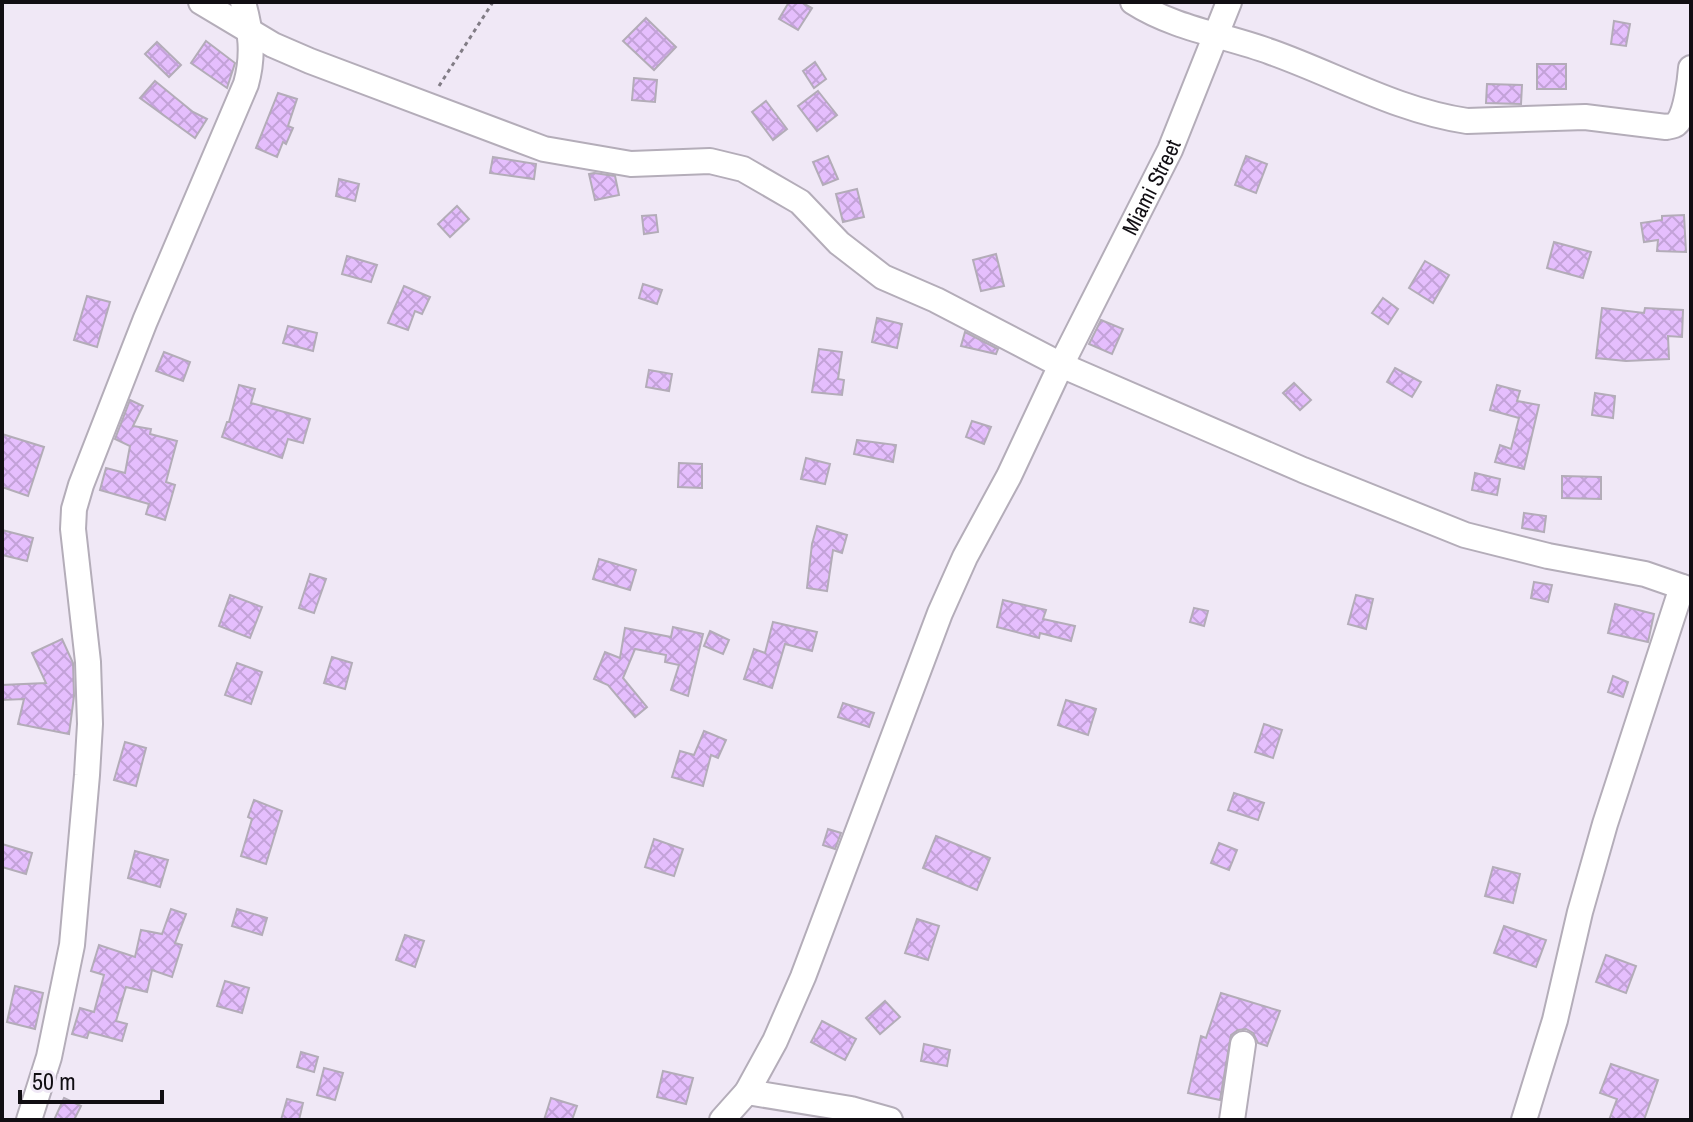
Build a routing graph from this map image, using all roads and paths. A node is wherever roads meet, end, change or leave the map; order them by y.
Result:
1 (201, 2) edge
2 (243, 2) edge
3 (493, 2) edge
4 (1133, 2) edge
5 (1229, 2) edge
6 (251, 31) junction
7 (1215, 36) junction
8 (1691, 68) edge
9 (427, 106) junction
10 (1683, 127) edge
11 (1061, 365) junction
12 (1687, 588) edge
13 (1243, 1044) dead end
14 (747, 1092) junction
15 (29, 1120) edge
16 (722, 1120) edge
17 (890, 1120) edge
18 (1232, 1120) edge
19 (1524, 1120) edge

1 - 6 street
2 - 6 street
3 - 9 path
4 - 7 street
5 - 7 street, Miami Street
6 - 9 street
6 - 15 street
7 - 10 street
7 - 11 street, Miami Street
8 - 10 street
9 - 11 street
11 - 12 street
11 - 14 street, Miami Street
12 - 19 street
13 - 18 street
14 - 16 street, Miami Street
14 - 17 street

